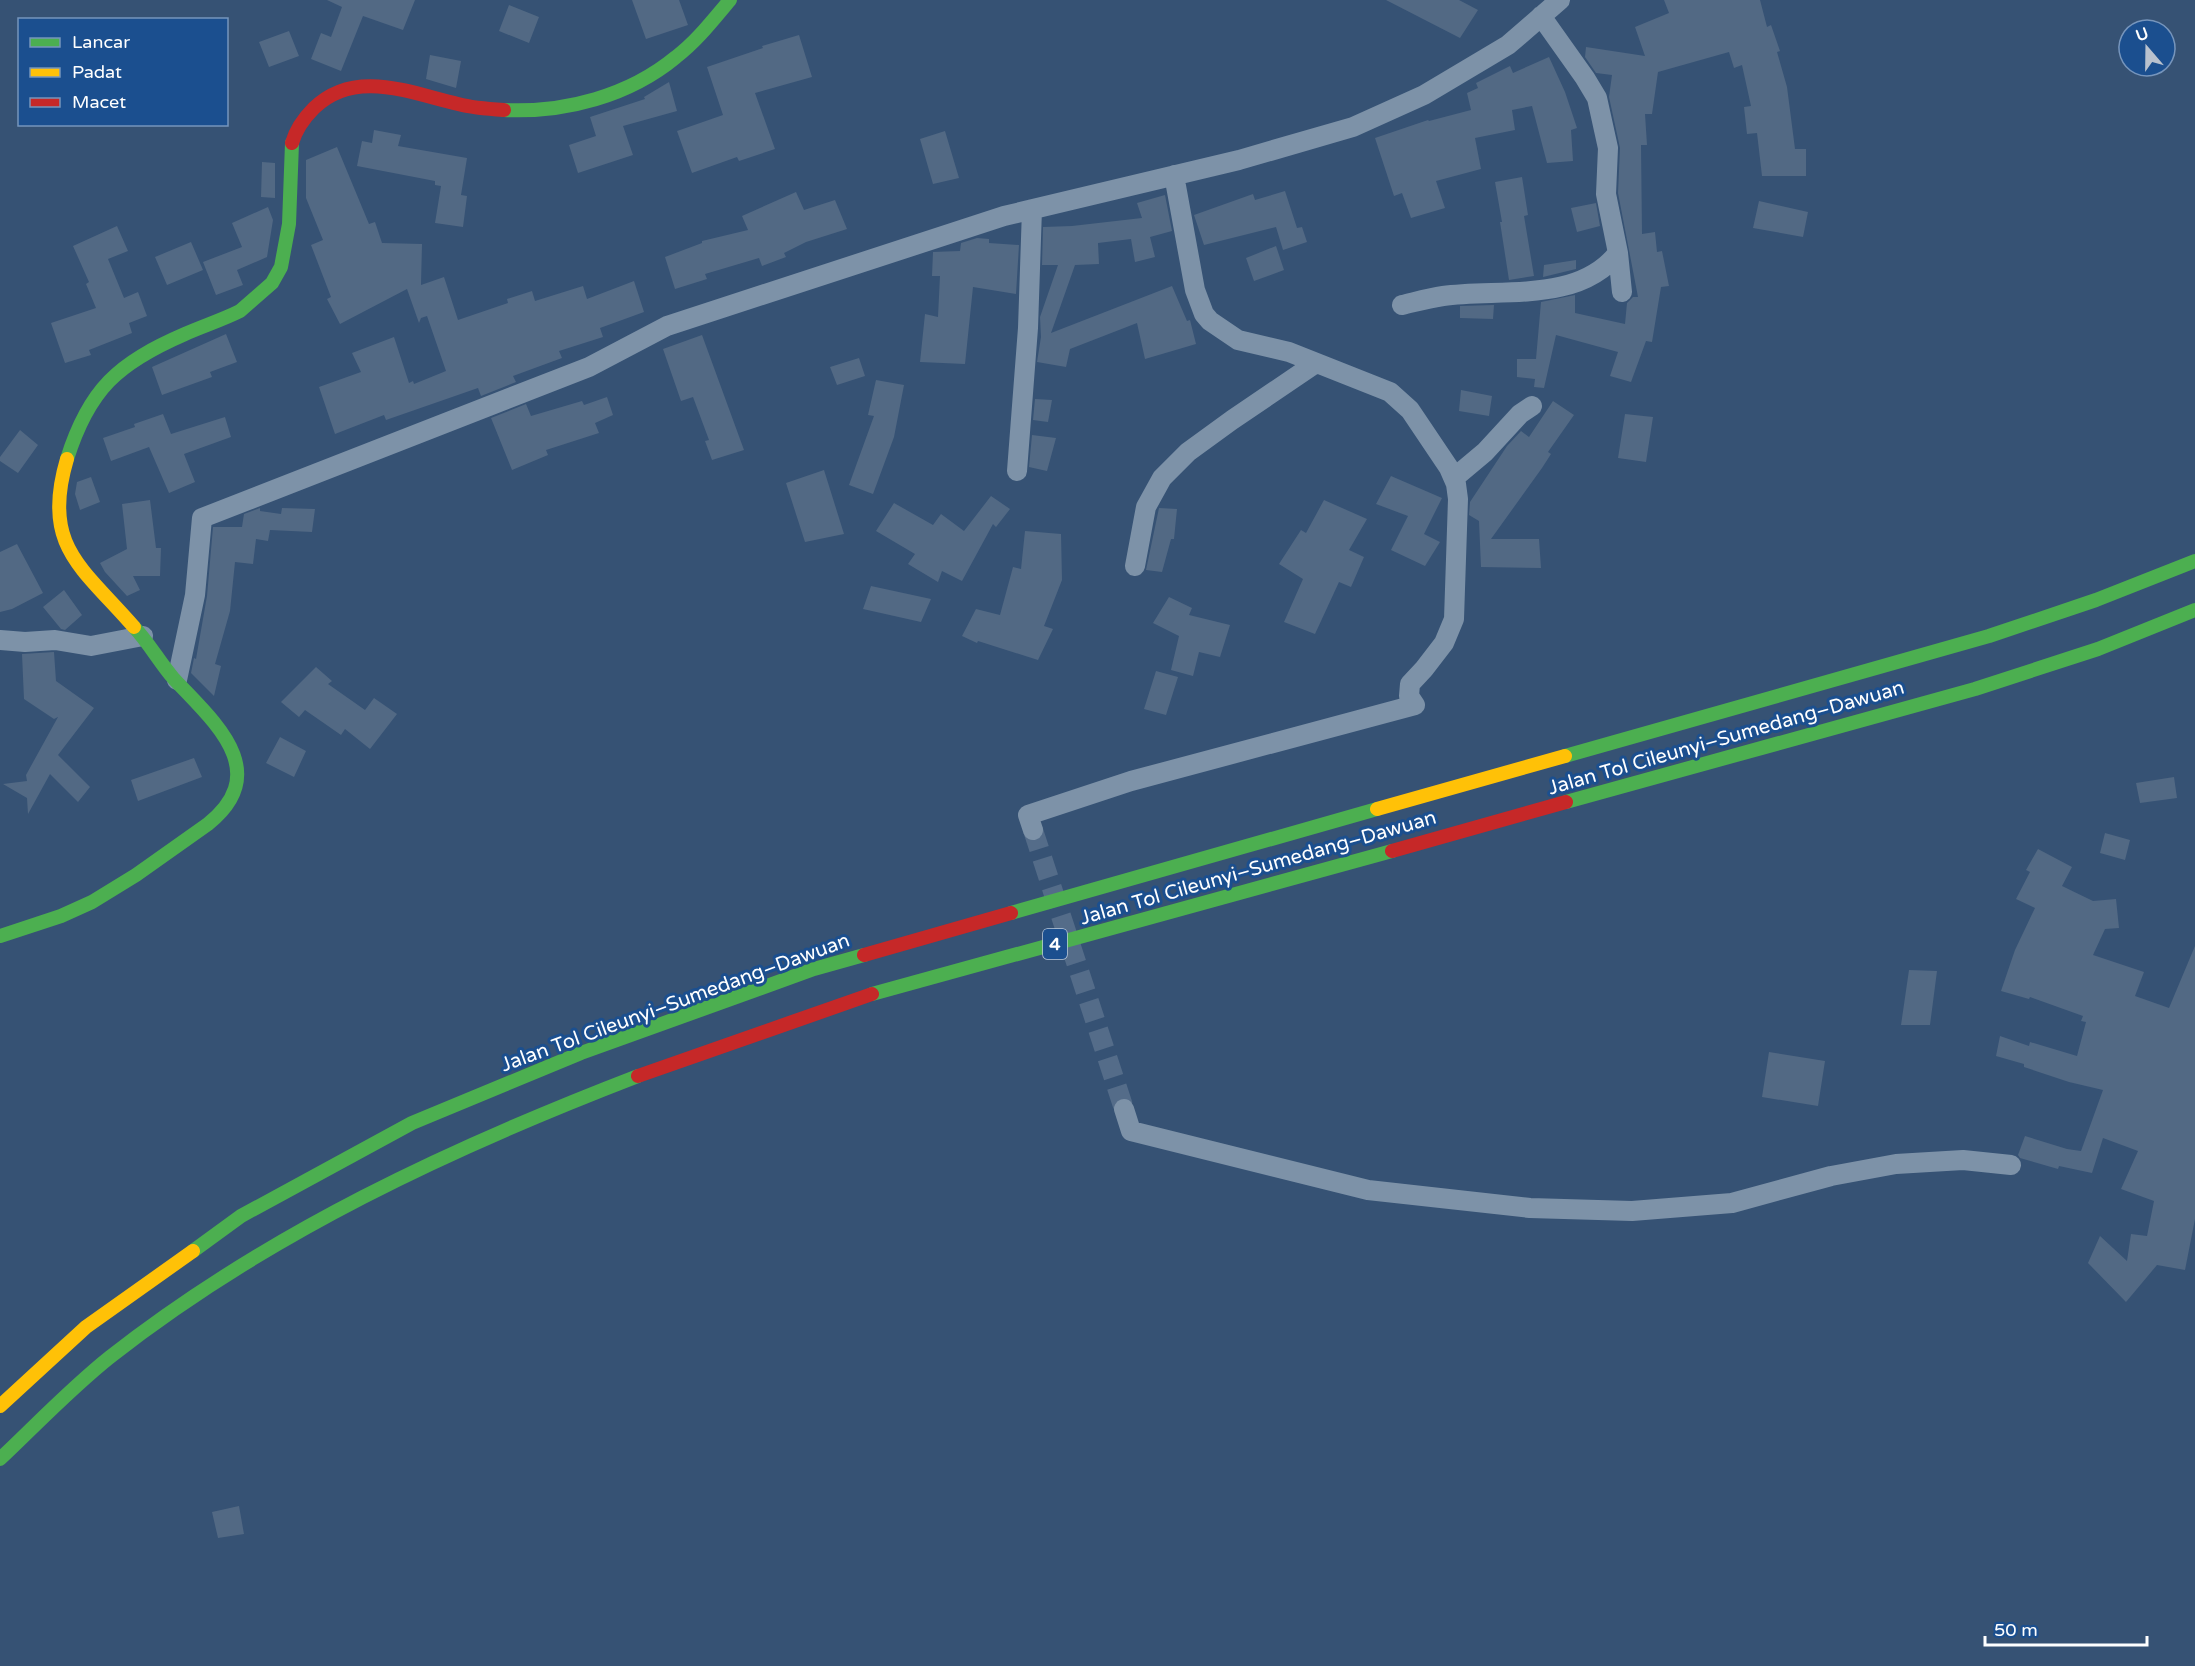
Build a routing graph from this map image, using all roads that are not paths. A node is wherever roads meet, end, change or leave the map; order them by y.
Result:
1 (730, 0) edge
2 (1560, 0) edge
3 (1541, 16) junction
4 (1174, 175) junction
5 (1032, 209) junction
6 (1618, 254) junction
7 (1622, 292) dead end
8 (1402, 305) dead end
9 (1316, 363) junction
10 (1532, 406) dead end
11 (1017, 471) dead end
12 (1454, 478) junction
13 (2195, 561) edge
14 (1135, 566) dead end
15 (2195, 610) edge
16 (143, 636) junction
17 (0, 640) edge
18 (177, 681) junction
19 (1033, 830) tunnel mouth
20 (0, 936) edge
21 (1124, 1109) tunnel mouth
22 (2011, 1165) dead end
23 (0, 1406) edge
24 (0, 1459) edge

1 - 16 main road
2 - 3 street
3 - 4 street
3 - 6 street
4 - 5 street
4 - 9 street
5 - 11 street
5 - 18 street
6 - 7 street
6 - 8 street
9 - 12 street
9 - 14 street
10 - 12 street
12 - 19 street
13 - 23 main road, Jalan Tol Cileunyi–Sumedang–Dawuan / 4
15 - 24 main road, Jalan Tol Cileunyi–Sumedang–Dawuan / 4
16 - 17 street
16 - 18 main road
18 - 20 main road
21 - 22 street

